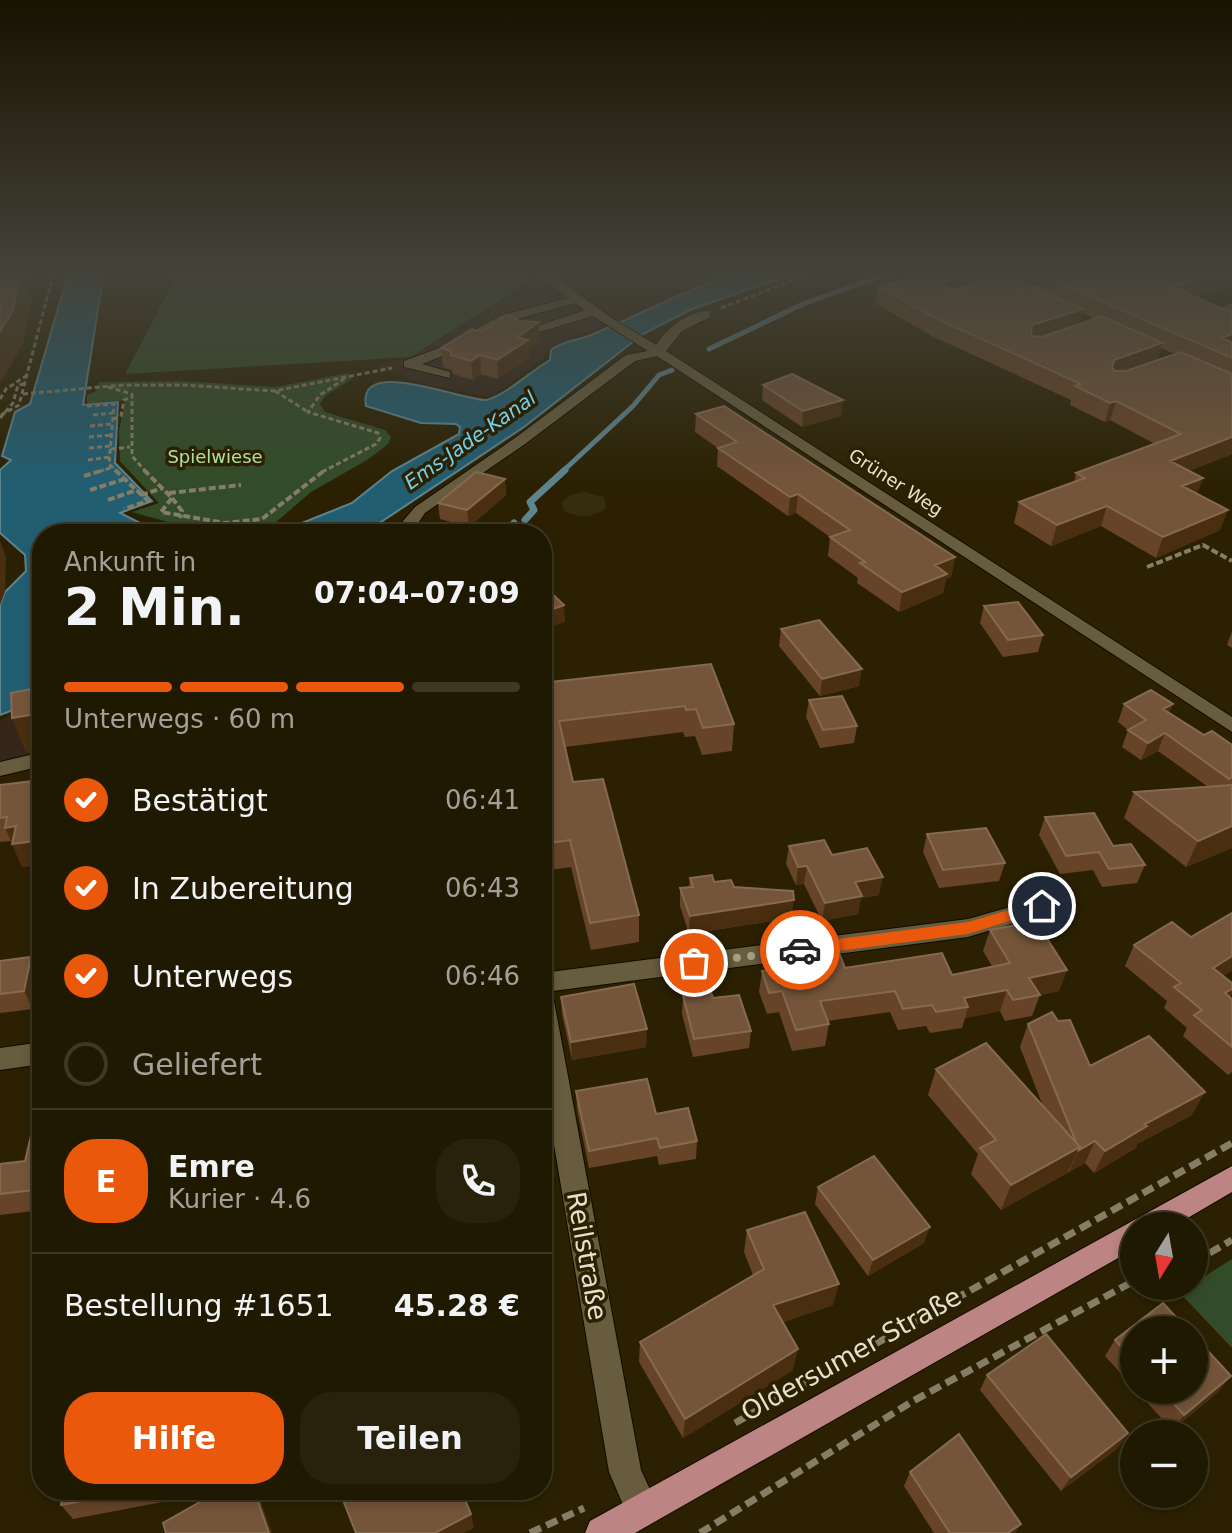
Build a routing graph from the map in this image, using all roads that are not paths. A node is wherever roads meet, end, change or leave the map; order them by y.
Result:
1 (460, 343) edge
2 (643, 343) edge
3 (658, 343) edge
4 (652, 348) junction
5 (445, 375) dead end
6 (410, 524) edge
7 (1232, 726) edge
8 (32, 761) edge
9 (0, 769) edge
10 (1042, 906) dead end
11 (552, 982) edge
12 (32, 1054) edge
13 (552, 1058) edge
14 (0, 1059) edge
15 (1232, 1178) edge
16 (1172, 1212) edge
17 (1120, 1242) edge
18 (642, 1509) junction
19 (595, 1520) edge

1 - 5 street
2 - 4 street, Grüner Weg
3 - 4 street
4 - 6 street
4 - 7 street, Grüner Weg
8 - 9 street
10 - 11 street
12 - 14 street
13 - 18 street, Reilstraße
15 - 16 main road
17 - 18 main road, Oldersumer Straße
18 - 19 main road, Oldersumer Straße

